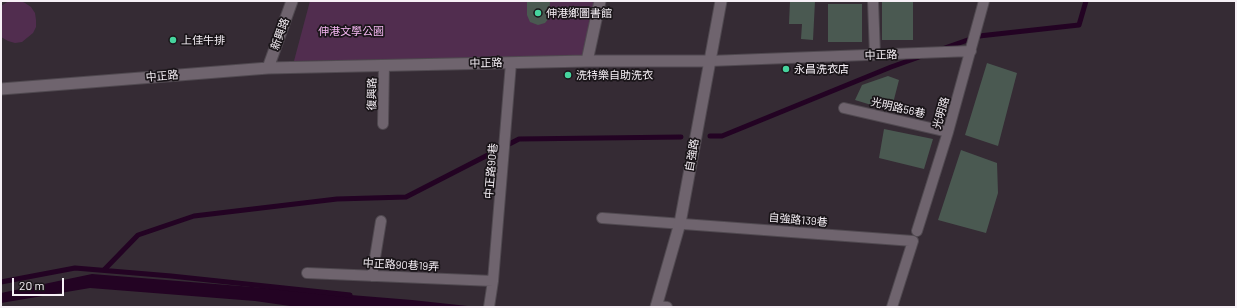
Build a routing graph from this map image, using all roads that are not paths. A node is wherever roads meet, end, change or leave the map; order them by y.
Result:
1 (292, 1) edge
2 (600, 1) edge
3 (721, 1) edge
4 (874, 1) edge
5 (984, 1) edge
6 (971, 49) junction
7 (875, 55) junction
8 (587, 61) junction
9 (709, 61) junction
10 (511, 63) junction
11 (384, 65) junction
12 (268, 68) junction
13 (1, 89) edge
14 (844, 108) dead end
15 (383, 124) dead end
16 (948, 132) junction
17 (602, 218) dead end
18 (381, 221) dead end
19 (680, 223) junction
20 (917, 231) dead end
21 (307, 273) dead end
22 (372, 276) junction
23 (493, 281) junction
24 (489, 307) edge
25 (660, 307) edge
26 (892, 307) edge

1 - 12 street, 新興路
2 - 8 street
3 - 9 street, 自強路
4 - 7 lane
5 - 6 lane, 光明路
6 - 7 lane, 中正路
6 - 16 lane, 光明路
7 - 9 lane, 中正路
8 - 9 street, 中正路
8 - 10 street, 中正路
9 - 19 street, 自強路
10 - 11 street, 中正路
10 - 23 lane, 中正路90巷
11 - 12 street, 中正路
11 - 15 lane, 復興路
12 - 13 street, 中正路
14 - 16 lane, 光明路56巷
16 - 20 lane, 光明路
17 - 19 lane, 自強路139巷
18 - 22 lane
19 - 25 street, 自強路
19 - 26 lane, 自強路139巷
21 - 22 lane, 中正路90巷19弄
22 - 23 lane, 中正路90巷19弄
23 - 24 lane, 中正路90巷

